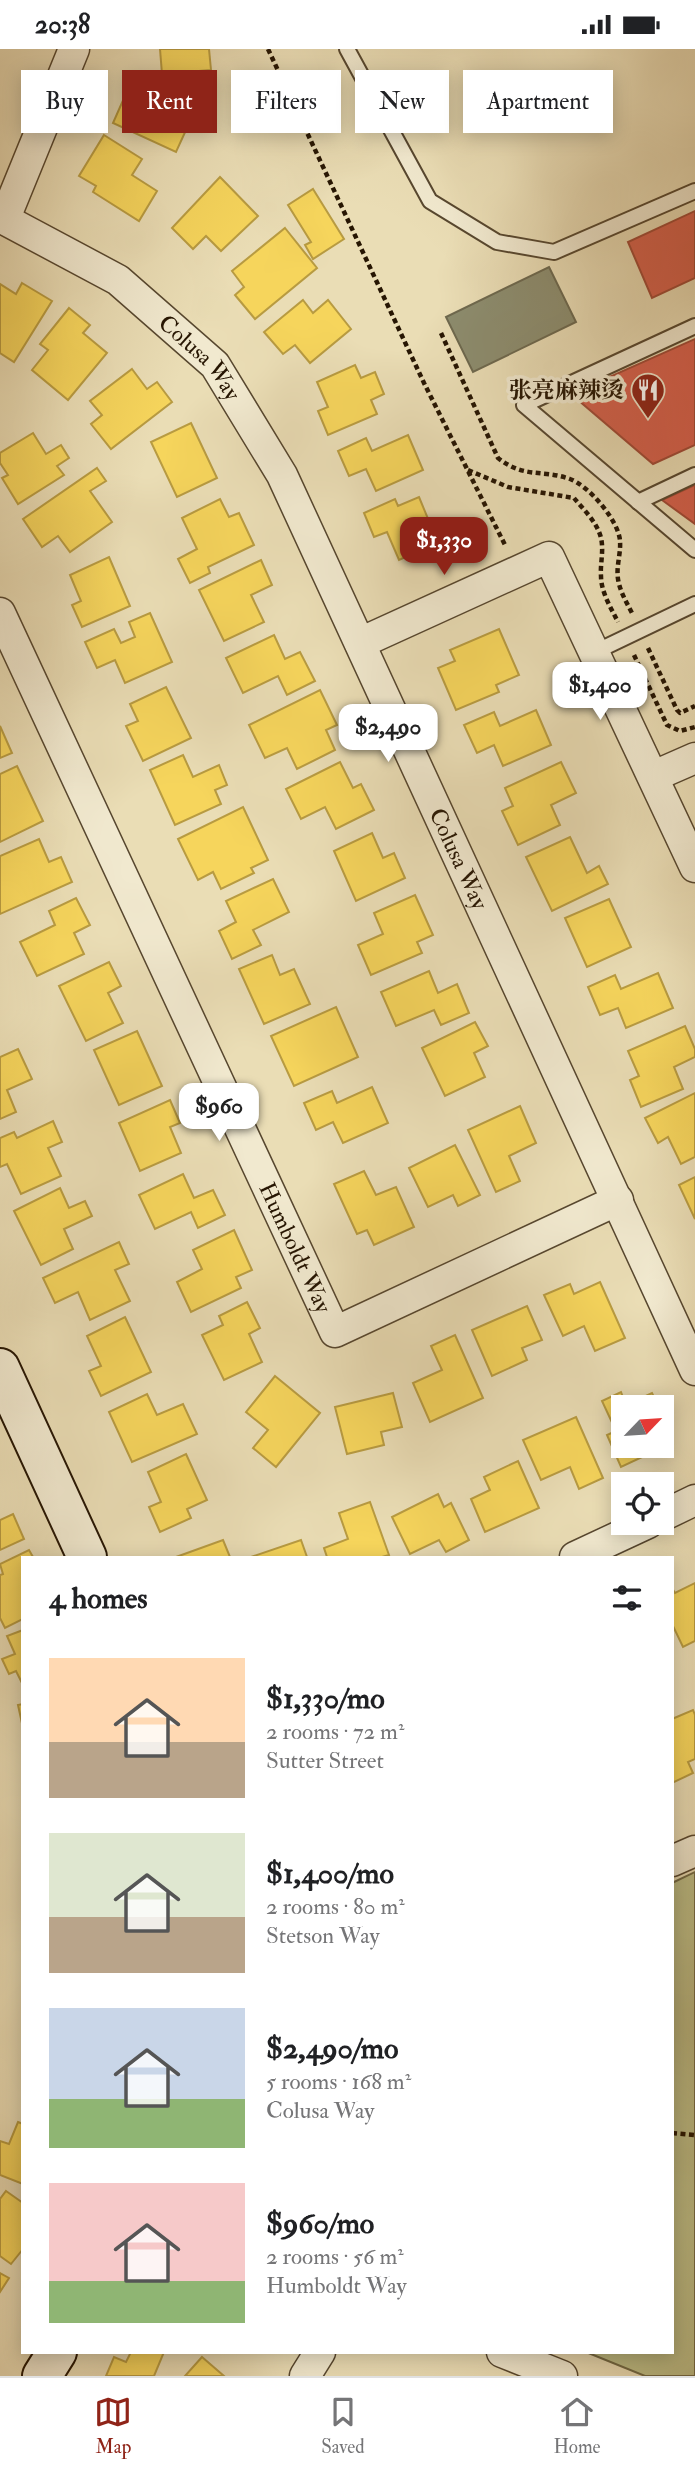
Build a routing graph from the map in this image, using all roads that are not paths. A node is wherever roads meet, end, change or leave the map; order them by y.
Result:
1 (74, 49) edge
2 (346, 49) edge
3 (695, 191) edge
4 (2, 217) edge
5 (695, 326) edge
6 (695, 475) edge
7 (638, 502) junction
8 (695, 550) edge
9 (695, 604) edge
10 (0, 613) edge
11 (360, 643) junction
12 (594, 652) junction
13 (695, 758) edge
14 (654, 776) junction
15 (695, 867) edge
16 (618, 1200) junction
17 (0, 1368) edge
18 (695, 1370) edge
19 (695, 1500) edge
20 (674, 1510) edge
21 (622, 1535) edge
22 (87, 1556) edge
23 (577, 1556) edge
24 (695, 1851) edge
25 (674, 1860) edge
26 (56, 2354) edge
27 (319, 2354) edge
28 (507, 2354) edge
29 (42, 2376) edge
30 (305, 2376) edge
31 (562, 2376) edge

1 - 4 street
2 - 3 lane
4 - 11 street, Colusa Way
5 - 7 lane
6 - 7 lane
7 - 8 lane
9 - 12 lane
10 - 16 street, Humboldt Way
11 - 12 street
11 - 16 street, Colusa Way
12 - 14 street
13 - 14 street
14 - 15 street
16 - 18 street, Colusa Way
17 - 22 street
19 - 20 street
21 - 23 street
24 - 25 street
26 - 29 street
27 - 30 street
28 - 31 street

